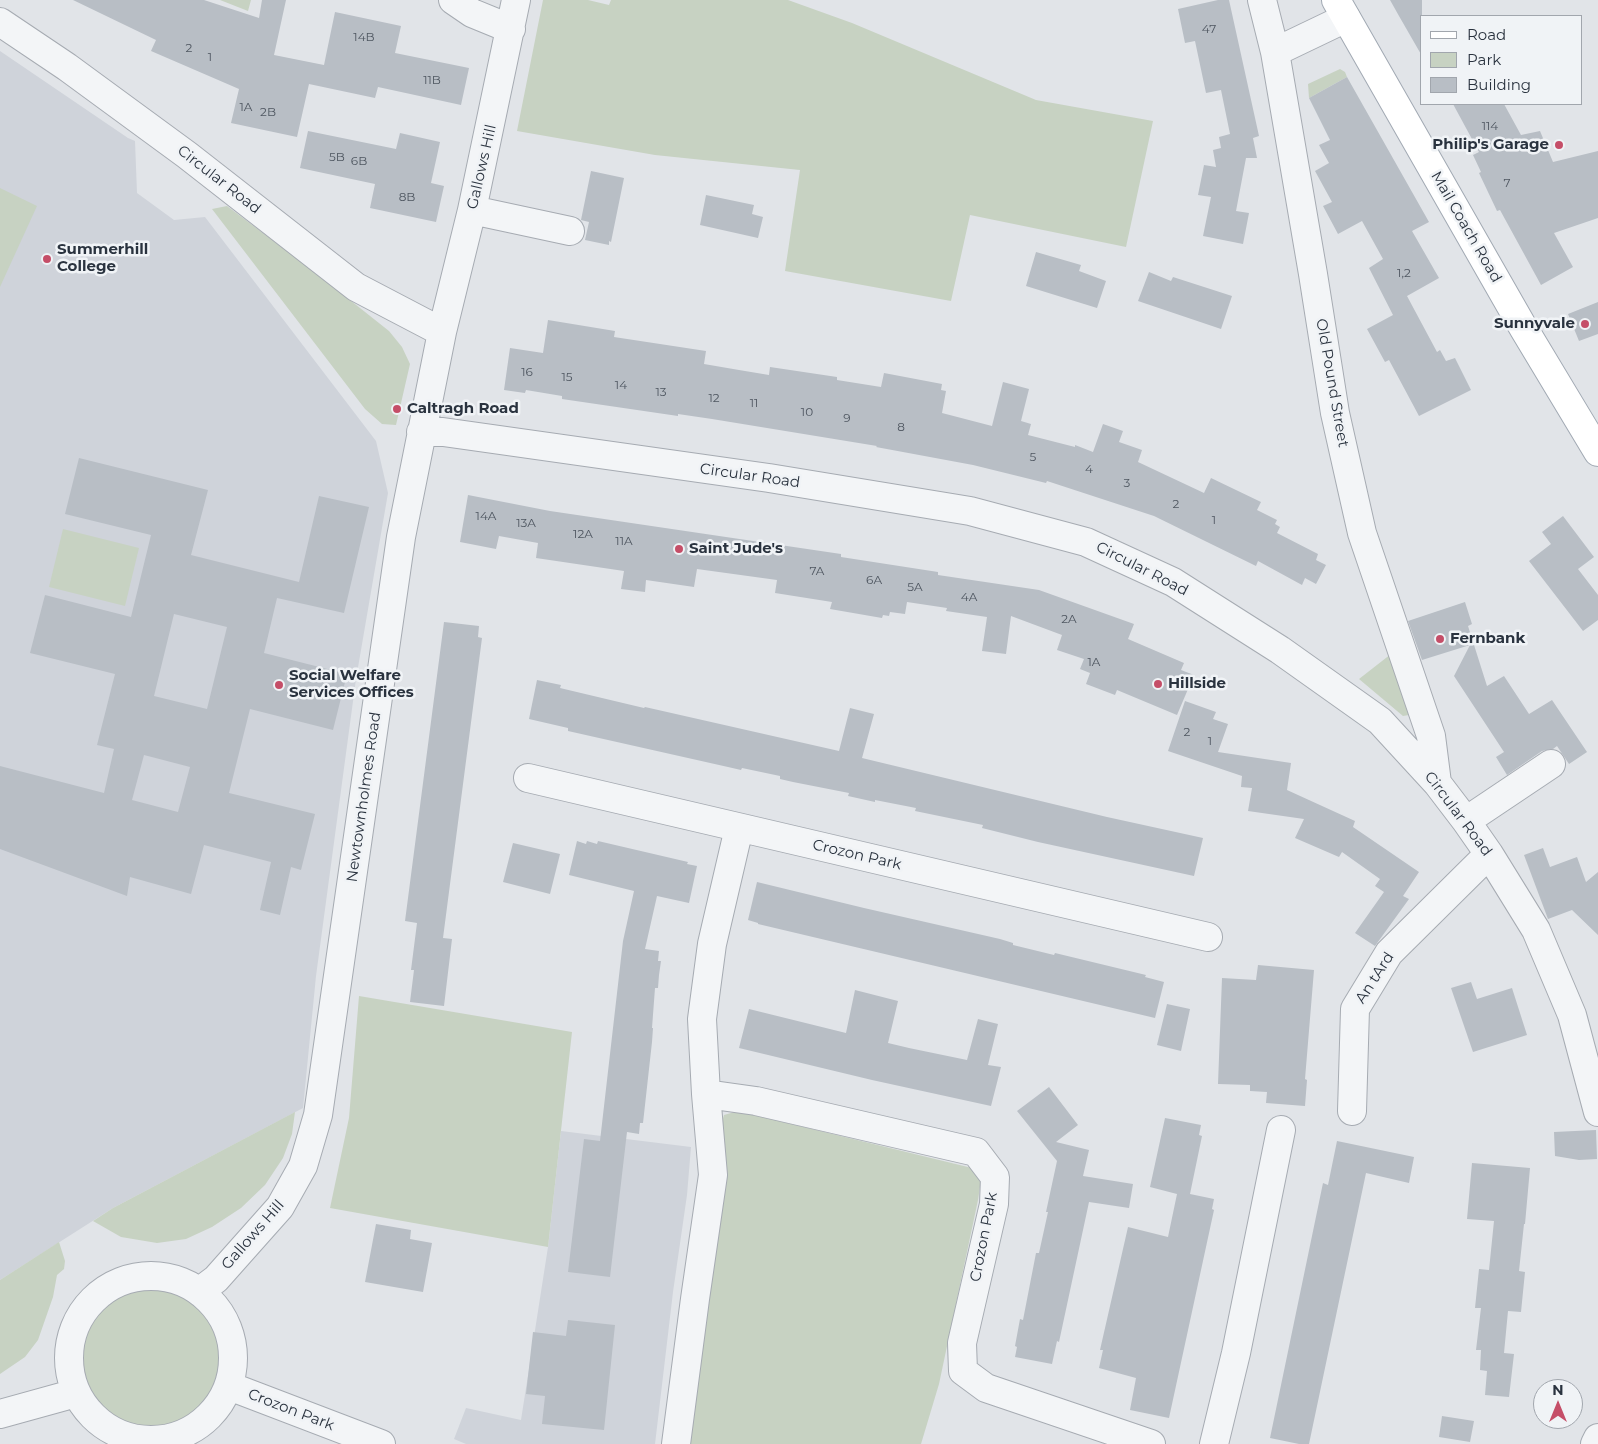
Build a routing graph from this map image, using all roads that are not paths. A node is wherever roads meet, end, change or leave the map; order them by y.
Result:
1 (453, 0) edge
2 (516, 0) edge
3 (1262, 0) edge
4 (1341, 9) edge
5 (0, 22) edge
6 (511, 29) junction
7 (1274, 52) junction
8 (472, 210) junction
9 (570, 231) dead end
10 (442, 332) junction
11 (421, 432) junction
12 (1598, 452) edge
13 (1551, 764) dead end
14 (528, 778) dead end
15 (1437, 783) junction
16 (1466, 820) junction
17 (739, 828) junction
18 (1489, 854) junction
19 (1208, 937) dead end
20 (706, 1094) junction
21 (1352, 1112) dead end
22 (1598, 1112) edge
23 (318, 1115) joint
24 (1281, 1130) dead end
25 (200, 1291) junction
26 (229, 1386) junction
27 (76, 1393) junction
28 (0, 1414) edge
29 (1598, 1438) edge
30 (180, 1440) edge
31 (381, 1444) edge
32 (676, 1444) edge
33 (1152, 1444) edge
34 (1214, 1444) edge
35 (1595, 1444) edge

1 - 6 street
2 - 6 street, Gallows Hill
3 - 7 street, Old Pound Street
4 - 7 street
4 - 12 main road, Mail Coach Road
5 - 10 street, Circular Road
6 - 8 street, Gallows Hill
7 - 15 street, Old Pound Street
8 - 9 street
8 - 10 street, Gallows Hill
10 - 11 street, Newtownholmes Road
11 - 15 street, Circular Road
11 - 23 street, Newtownholmes Road
13 - 16 street
14 - 17 street, Crozon Park
15 - 16 street, Circular Road
16 - 18 street, Circular Road
17 - 19 street, Crozon Park
17 - 20 street
18 - 21 street, An tArd
18 - 22 street, Circular Road
20 - 32 street
20 - 33 street, Crozon Park
23 - 25 street, Gallows Hill
24 - 34 street
25 - 26 street
25 - 27 street
26 - 30 street
26 - 31 street, Crozon Park
27 - 28 street
27 - 30 street
29 - 35 street

